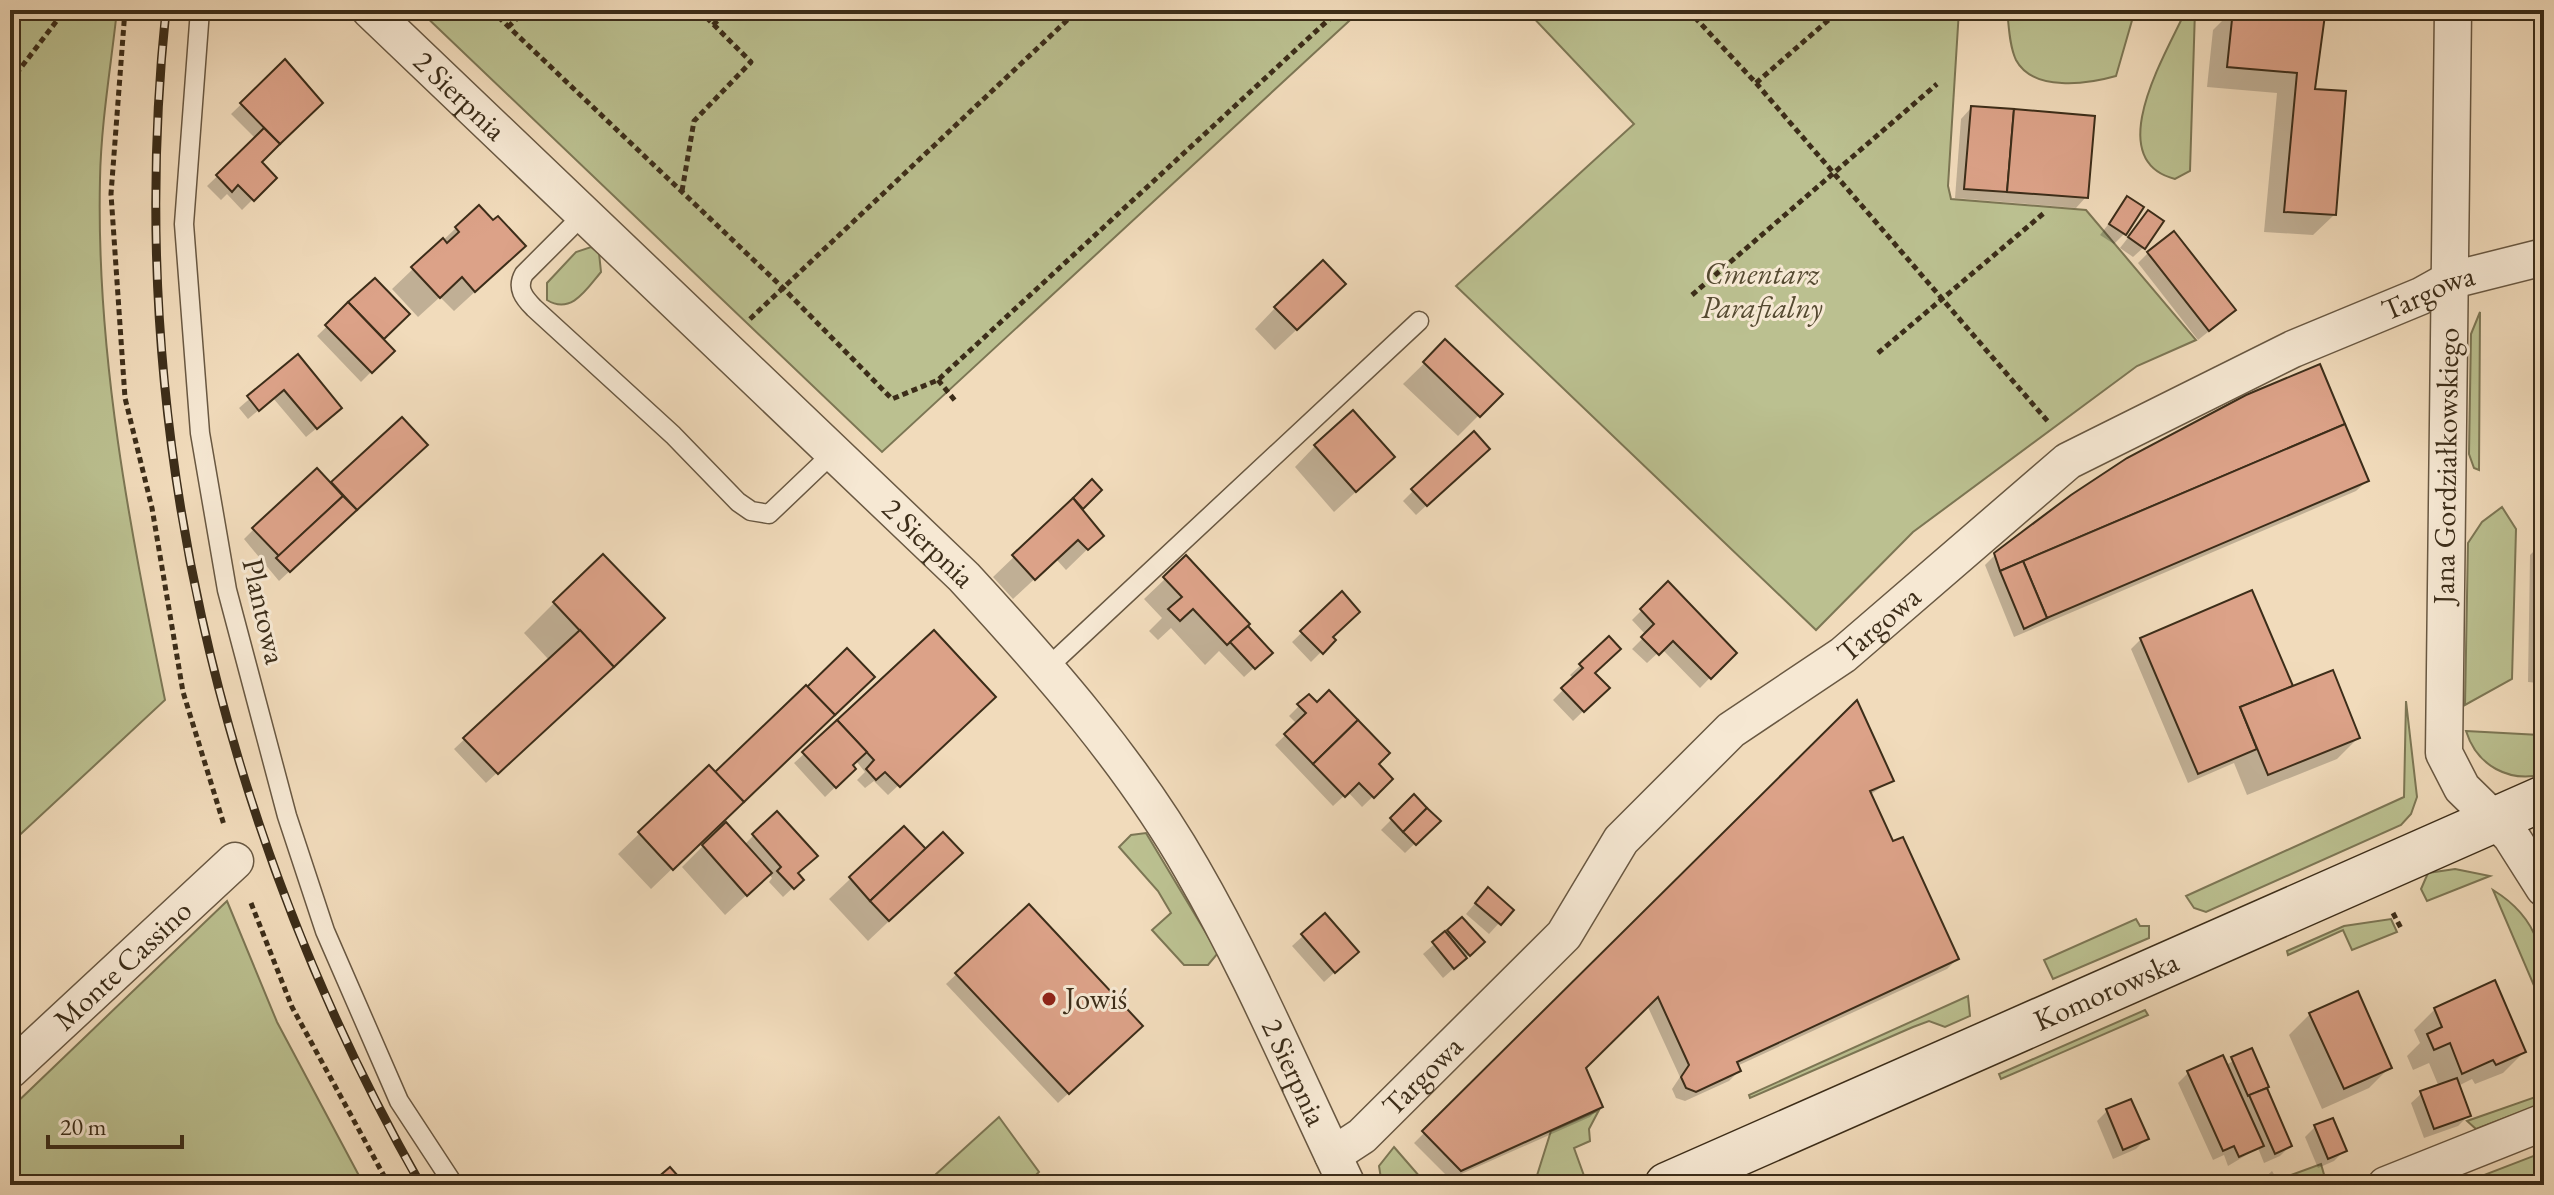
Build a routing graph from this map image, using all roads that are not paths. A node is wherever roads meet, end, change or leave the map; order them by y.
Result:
1 (200, 10) edge
2 (370, 10) edge
3 (2453, 10) edge
4 (583, 215) junction
5 (2544, 257) edge
6 (2448, 281) junction
7 (1419, 321) dead end
8 (834, 452) junction
9 (1047, 668) junction
10 (2544, 798) edge
11 (2495, 820) junction
12 (235, 861) dead end
13 (2544, 888) edge
14 (10, 1070) edge
15 (2544, 1122) edge
16 (1340, 1170) edge
17 (454, 1185) edge
18 (1667, 1185) edge
19 (2386, 1185) edge

1 - 17 lane, Plantowa
2 - 4 street, 2 Sierpnia
3 - 6 street, Jana Gordziałkowskiego
4 - 8 street, 2 Sierpnia
4 - 8 lane
5 - 6 street, Targowa
6 - 11 street, Jana Gordziałkowskiego
6 - 16 street, Targowa
7 - 9 lane
8 - 9 street, 2 Sierpnia
9 - 16 street, 2 Sierpnia
10 - 11 street, Komorowska
11 - 13 street, Jana Gordziałkowskiego
11 - 18 street, Komorowska
12 - 14 street, Monte Cassino
15 - 19 street

